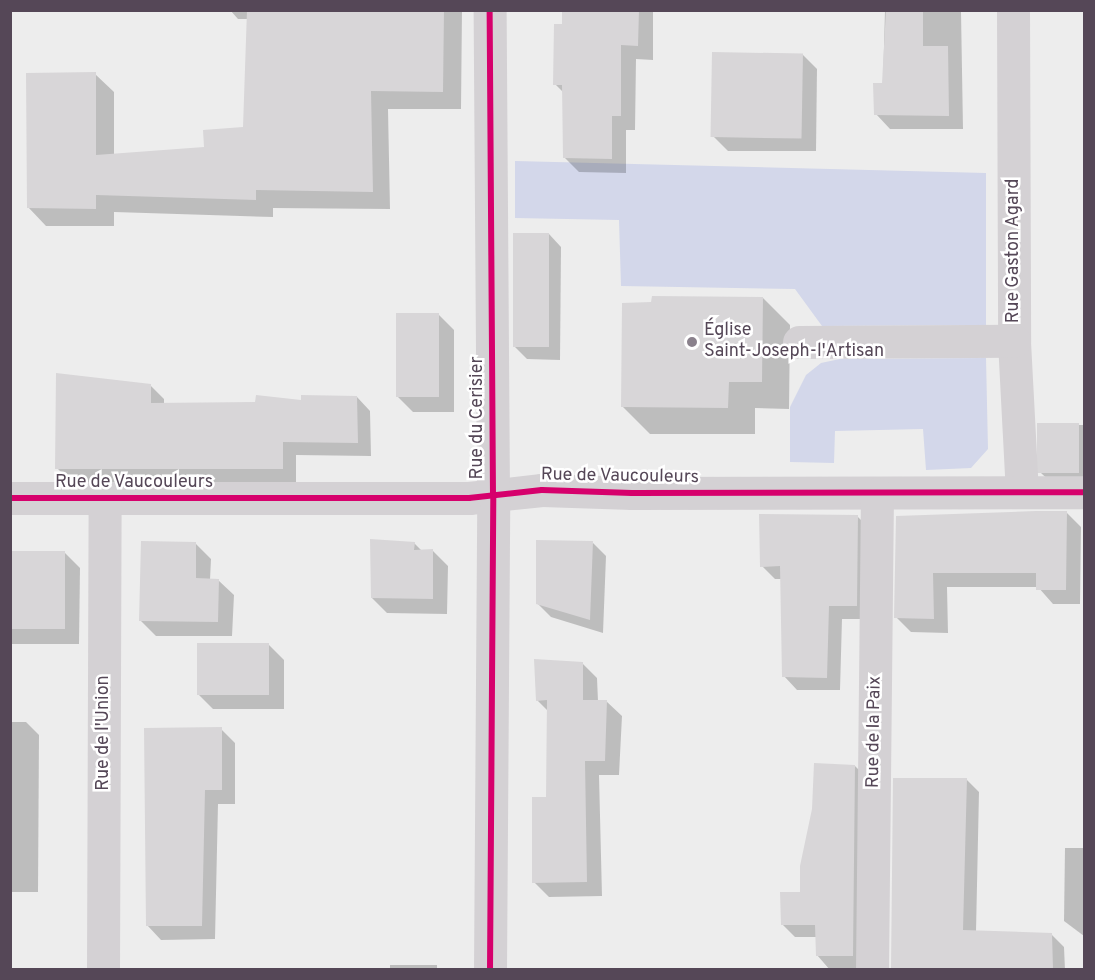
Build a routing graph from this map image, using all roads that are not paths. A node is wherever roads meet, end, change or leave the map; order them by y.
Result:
1 (490, 10) edge
2 (1013, 10) edge
3 (1014, 341) junction
4 (799, 342) dead end
5 (1022, 492) junction
6 (1084, 492) edge
7 (877, 494) junction
8 (493, 495) junction
9 (105, 497) junction
10 (10, 498) edge
11 (103, 969) edge
12 (490, 969) edge
13 (872, 969) edge

1 - 8 street, Rue du Cerisier
2 - 3 street, Rue Gaston Agard
3 - 4 street
3 - 5 street, Rue Gaston Agard
5 - 6 street, Rue de Vaucouleurs
5 - 7 street, Rue de Vaucouleurs
7 - 8 street, Rue de Vaucouleurs
7 - 13 street, Rue de la Paix
8 - 9 street, Rue de Vaucouleurs
8 - 12 street, Rue du Cerisier
9 - 10 street, Rue de Vaucouleurs
9 - 11 street, Rue de l'Union

